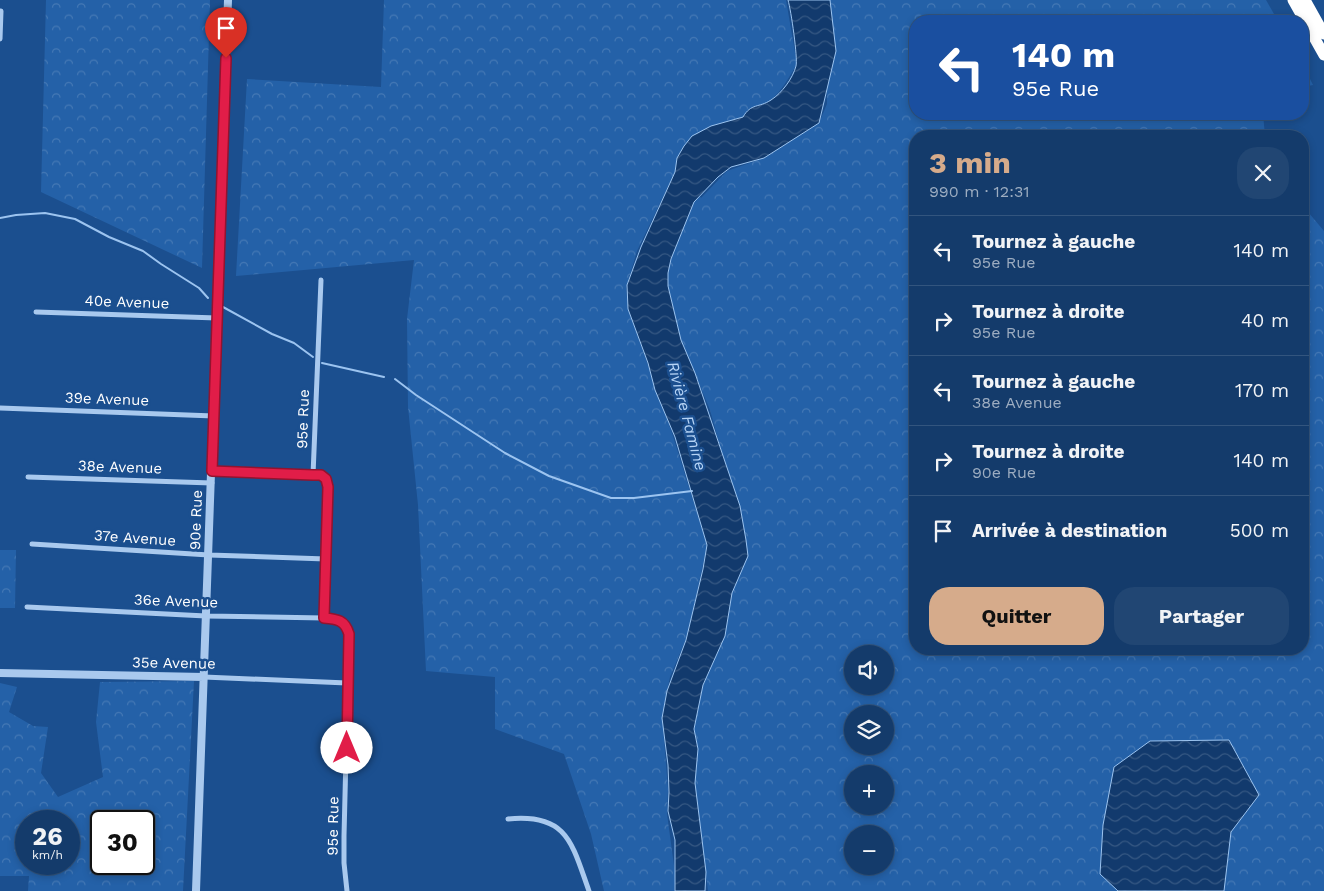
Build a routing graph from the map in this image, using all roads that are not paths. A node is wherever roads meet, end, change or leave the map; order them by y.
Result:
1 (228, 0) edge
2 (1293, 0) edge
3 (1305, 0) edge
4 (1, 11) edge
5 (1301, 15) edge
6 (1309, 28) edge
7 (1324, 34) edge
8 (0, 39) edge
9 (1324, 55) edge
10 (321, 280) dead end
11 (36, 312) dead end
12 (217, 318) junction
13 (0, 408) edge
14 (214, 416) junction
15 (212, 471) junction
16 (313, 475) junction
17 (28, 477) dead end
18 (212, 483) junction
19 (32, 544) dead end
20 (209, 555) junction
21 (326, 559) junction
22 (27, 607) dead end
23 (206, 616) junction
24 (324, 618) junction
25 (0, 673) edge
26 (204, 677) junction
27 (347, 683) junction
28 (508, 819) dead end
29 (196, 891) edge
30 (347, 891) edge
31 (589, 891) edge

1 - 12 street, 90e Rue
2 - 5 highway
3 - 7 highway
4 - 8 street
6 - 9 highway
10 - 16 street, 95e Rue
11 - 12 street, 40e Avenue
12 - 14 street, 90e Rue
13 - 14 street, 39e Avenue
14 - 15 street, 90e Rue
15 - 16 street
15 - 18 street, 90e Rue
16 - 21 street
17 - 18 street, 38e Avenue
18 - 20 street, 90e Rue
19 - 20 street, 37e Avenue
20 - 21 street, 37e Avenue
20 - 23 street, 90e Rue
21 - 24 street
22 - 23 street, 36e Avenue
23 - 24 street, 36e Avenue
23 - 26 street, 90e Rue
24 - 27 street, 95e Rue
25 - 26 street, 35e Avenue
26 - 27 street, 35e Avenue
26 - 29 street, 90e Rue
27 - 30 street, 95e Rue
28 - 31 street

